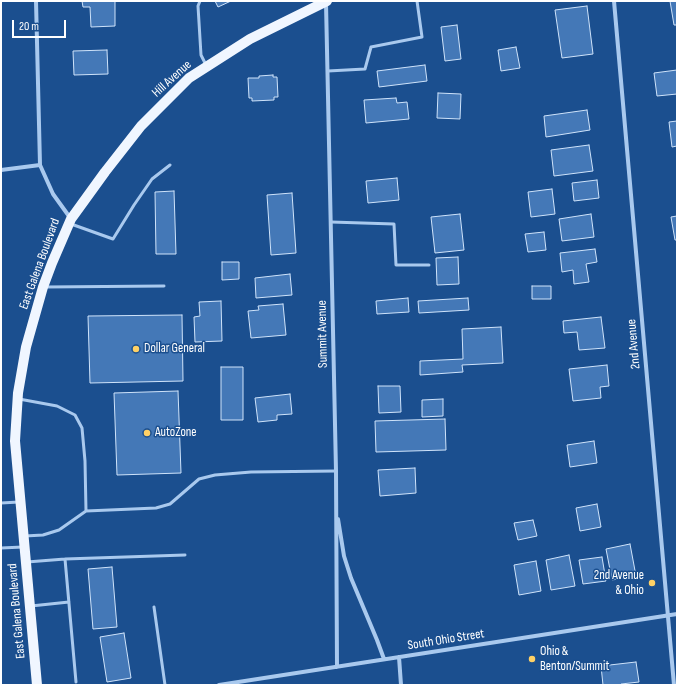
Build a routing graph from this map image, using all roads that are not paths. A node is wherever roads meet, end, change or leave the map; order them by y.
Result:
1 (36, 1) edge
2 (200, 1) edge
3 (326, 1) edge
4 (417, 1) edge
5 (614, 1) edge
6 (206, 67) junction
7 (328, 71) junction
8 (40, 165) junction
9 (170, 165) dead end
10 (1, 170) edge
11 (70, 221) junction
12 (331, 222) junction
13 (429, 265) dead end
14 (43, 286) junction
15 (164, 286) dead end
16 (18, 398) junction
17 (336, 471) junction
18 (20, 502) junction
19 (1, 503) edge
20 (336, 503) junction
21 (86, 511) junction
22 (23, 536) junction
23 (24, 547) junction
24 (1, 548) edge
25 (185, 555) dead end
26 (65, 559) junction
27 (26, 562) junction
28 (69, 602) junction
29 (30, 606) junction
30 (154, 607) dead end
31 (677, 614) edge
32 (668, 616) junction
33 (399, 657) junction
34 (384, 659) junction
35 (337, 667) junction
36 (76, 682) dead end
37 (225, 684) edge
38 (37, 685) edge
39 (165, 685) edge
40 (219, 685) edge
41 (402, 685) edge
42 (674, 685) edge

1 - 8 street, East Galena Boulevard
2 - 6 lane
3 - 6 main road, Hill Avenue
3 - 7 street, Summit Avenue
4 - 7 lane
5 - 32 street, 2nd Avenue
6 - 11 main road, Hill Avenue
7 - 12 street, Summit Avenue
8 - 10 street
8 - 11 street, East Galena Boulevard
9 - 11 lane
11 - 14 main road, East Galena Boulevard
12 - 13 lane
12 - 17 street, Summit Avenue
14 - 15 lane
14 - 16 main road, East Galena Boulevard
16 - 18 main road, East Galena Boulevard
16 - 21 lane
17 - 20 street, Summit Avenue
17 - 21 lane
18 - 19 lane
18 - 22 main road, East Galena Boulevard
20 - 34 street
20 - 35 street, Summit Avenue
21 - 22 lane
22 - 23 main road, East Galena Boulevard
23 - 24 lane
23 - 27 main road, East Galena Boulevard
25 - 26 lane
26 - 27 lane
26 - 28 lane
27 - 29 main road, East Galena Boulevard
28 - 29 lane
28 - 36 lane
29 - 38 main road, East Galena Boulevard
30 - 39 lane
31 - 32 street, South Ohio Street
32 - 33 street, South Ohio Street
32 - 42 street, 2nd Avenue
33 - 34 street, South Ohio Street
33 - 41 street
34 - 35 street, South Ohio Street
35 - 37 street, South Ohio Street
37 - 40 street, South Ohio Street

